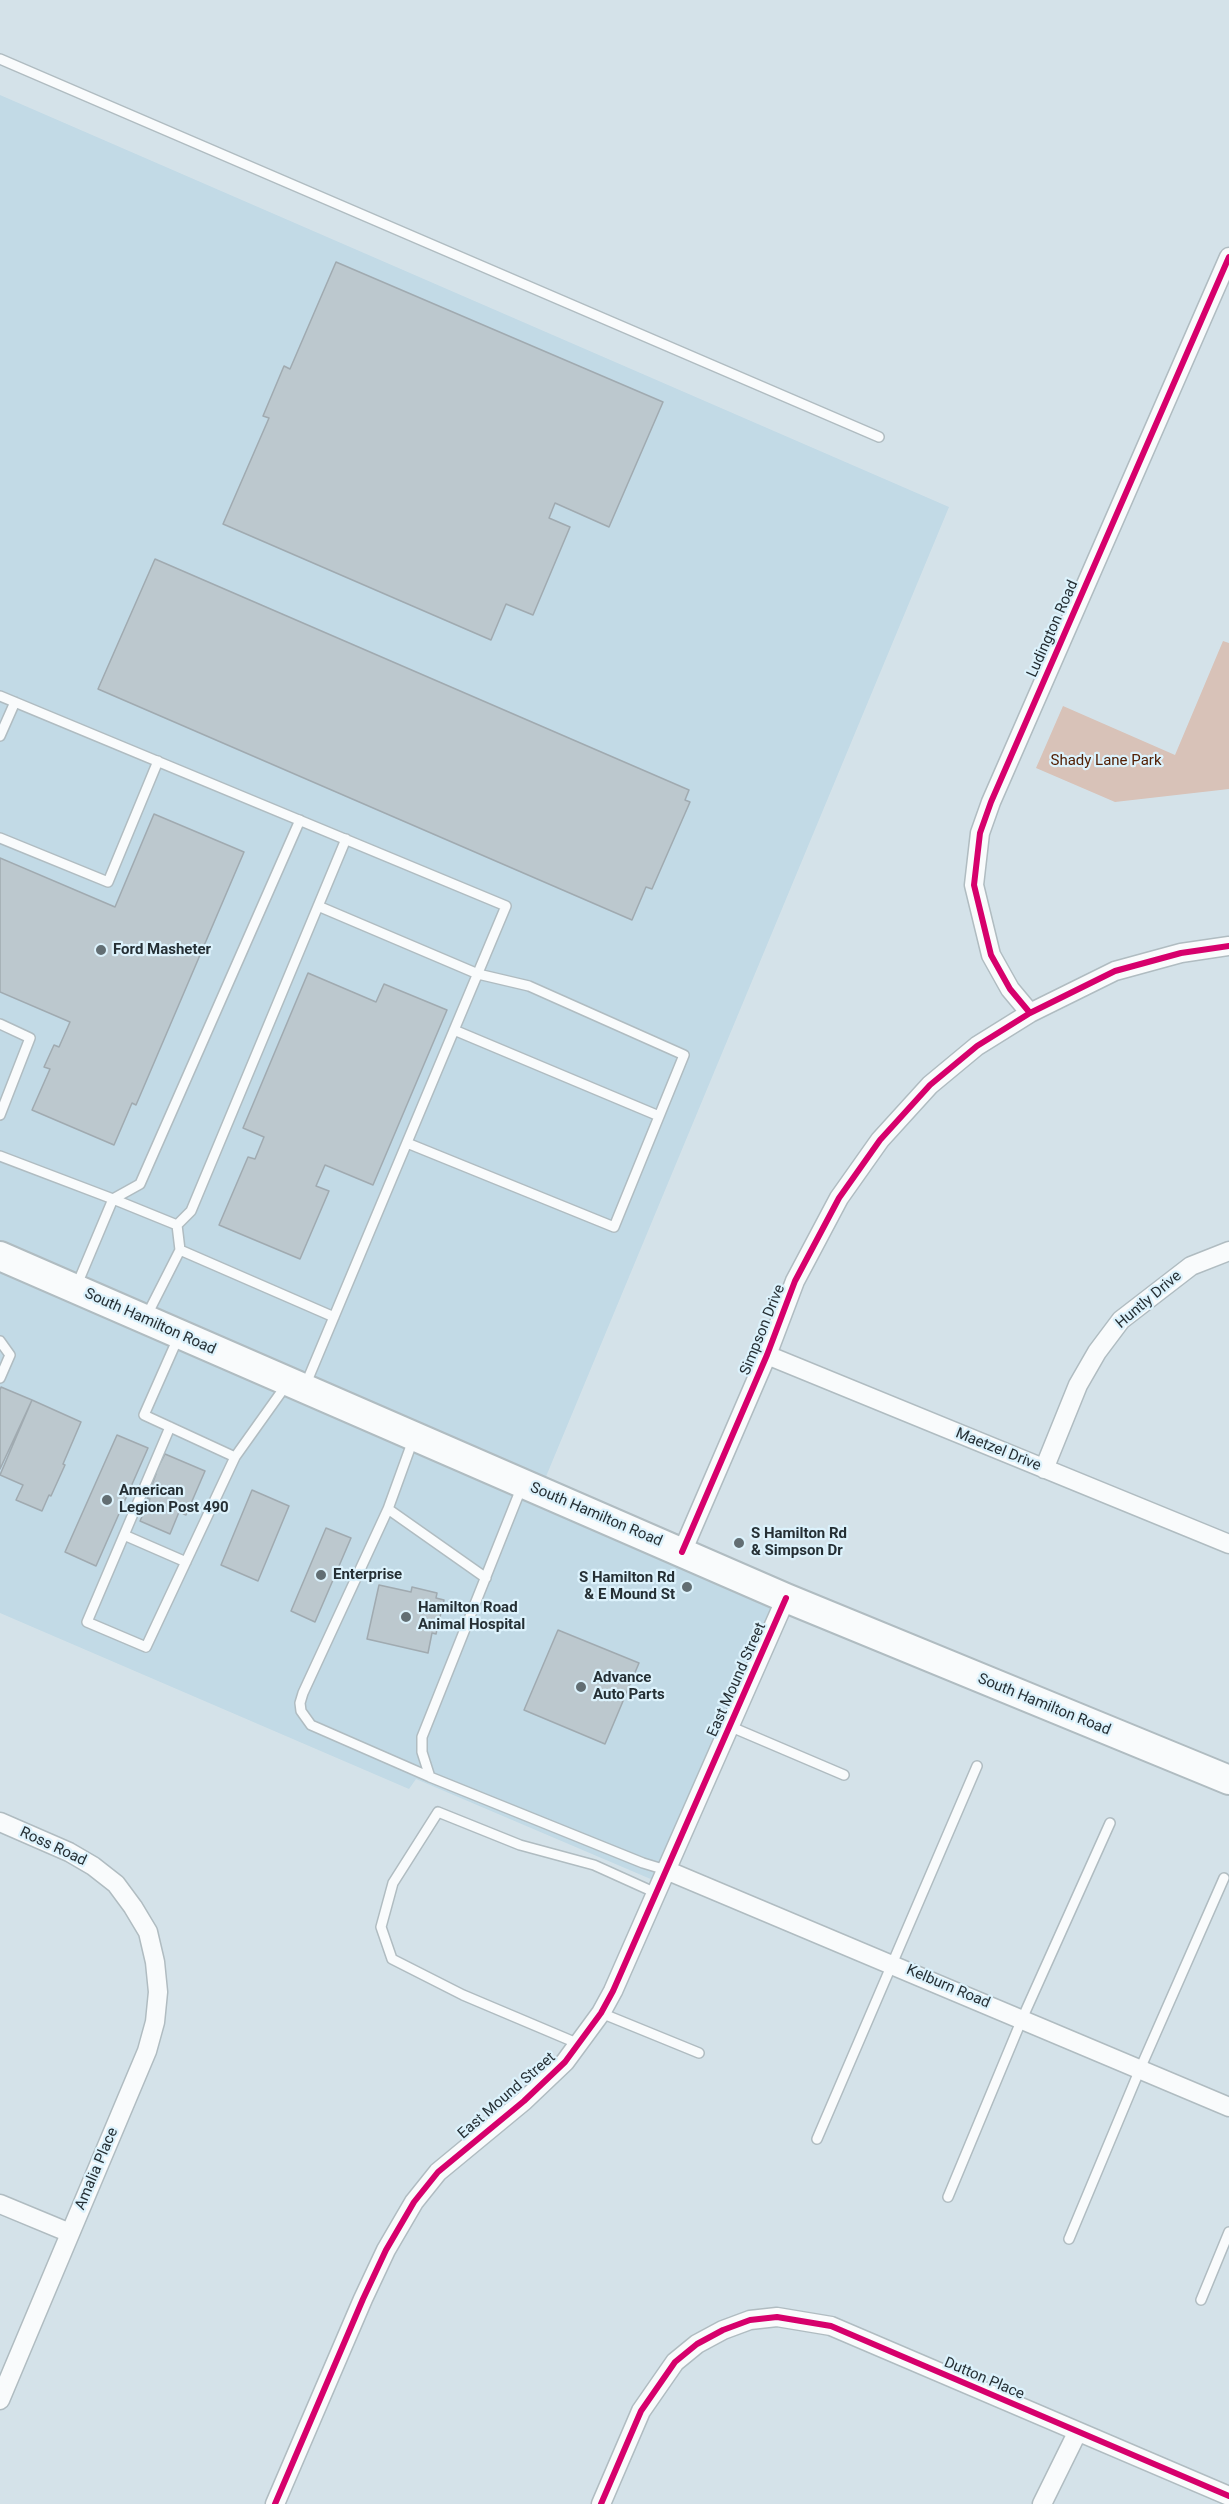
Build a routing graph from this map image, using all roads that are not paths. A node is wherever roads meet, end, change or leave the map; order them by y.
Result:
1 (0, 59) edge
2 (1229, 257) edge
3 (879, 437) dead end
4 (0, 696) edge
5 (15, 702) junction
6 (0, 736) edge
7 (158, 762) junction
8 (300, 820) junction
9 (0, 838) edge
10 (346, 839) junction
11 (318, 906) junction
12 (1229, 946) edge
13 (478, 974) junction
14 (1030, 1013) junction
15 (0, 1024) edge
16 (454, 1030) junction
17 (0, 1115) edge
18 (659, 1116) junction
19 (407, 1143) junction
20 (0, 1156) edge
21 (113, 1198) junction
22 (177, 1225) junction
23 (180, 1250) junction
24 (1229, 1251) edge
25 (0, 1256) edge
26 (75, 1289) junction
27 (334, 1317) junction
28 (145, 1320) junction
29 (180, 1335) junction
30 (0, 1341) edge
31 (766, 1355) junction
32 (0, 1378) edge
33 (296, 1385) junction
34 (170, 1426) junction
35 (414, 1436) junction
36 (235, 1457) junction
37 (1044, 1469) junction
38 (523, 1484) junction
39 (388, 1509) junction
40 (124, 1535) junction
41 (1229, 1544) edge
42 (682, 1552) junction
43 (186, 1562) junction
44 (486, 1578) junction
45 (786, 1598) junction
46 (729, 1726) junction
47 (977, 1766) dead end
48 (844, 1775) dead end
49 (430, 1777) junction
50 (1229, 1780) edge
51 (0, 1822) edge
52 (1110, 1823) dead end
53 (666, 1870) junction
54 (1224, 1878) dead end
55 (656, 1893) junction
56 (148, 1932) joint
57 (893, 1964) junction
58 (601, 2013) junction
59 (1022, 2019) junction
60 (579, 2044) junction
61 (699, 2053) dead end
62 (1140, 2069) junction
63 (1229, 2107) edge
64 (817, 2139) dead end
65 (948, 2197) dead end
66 (0, 2204) edge
67 (1229, 2232) edge
68 (70, 2234) junction
69 (1069, 2239) dead end
70 (1201, 2300) dead end
71 (0, 2400) edge
72 (1077, 2433) junction
73 (1229, 2496) edge
74 (275, 2504) edge
75 (601, 2504) edge
76 (1042, 2504) edge

1 - 3 lane
2 - 14 street, Ludington Road
4 - 5 lane
5 - 6 lane
5 - 7 lane
7 - 8 lane
7 - 9 lane
8 - 10 lane
8 - 21 lane
10 - 11 lane
10 - 13 lane
11 - 13 lane
11 - 22 lane
12 - 14 street, Simpson Drive
13 - 16 lane
13 - 18 lane
14 - 31 street, Simpson Drive
15 - 17 lane
16 - 18 lane
16 - 19 lane
18 - 19 lane
19 - 27 lane
20 - 21 lane
21 - 22 lane
21 - 26 lane
22 - 23 lane
23 - 27 lane
23 - 28 lane
24 - 37 street, Huntly Drive
25 - 26 main road, South Hamilton Road
26 - 28 main road, South Hamilton Road
27 - 33 lane
28 - 29 main road, South Hamilton Road
29 - 33 main road, South Hamilton Road
29 - 34 lane
30 - 32 lane
31 - 37 street, Maetzel Drive
31 - 42 street, Simpson Drive
33 - 35 main road, South Hamilton Road
33 - 36 lane
34 - 36 lane
34 - 40 lane
35 - 38 main road, South Hamilton Road
35 - 39 lane
36 - 43 lane
37 - 41 street, Maetzel Drive
38 - 42 main road, South Hamilton Road
38 - 44 lane
39 - 44 lane
39 - 49 lane
40 - 43 lane
40 - 43 lane
42 - 45 main road, South Hamilton Road
44 - 49 lane
45 - 46 street, East Mound Street
45 - 50 main road, South Hamilton Road
46 - 48 lane
46 - 53 street, East Mound Street
47 - 57 lane
49 - 53 lane
51 - 56 street, Ross Road
52 - 59 lane
53 - 55 street, East Mound Street
53 - 57 street, Kelburn Road
54 - 62 lane
55 - 58 street, East Mound Street
55 - 60 lane
56 - 68 street, Amalia Place
57 - 59 street, Kelburn Road
57 - 64 lane
58 - 60 street, East Mound Street
58 - 61 lane
59 - 62 street, Kelburn Road
59 - 65 lane
60 - 74 street, East Mound Street
62 - 63 street, Kelburn Road
62 - 69 lane
66 - 68 street
67 - 70 lane
68 - 71 street, Amalia Place
72 - 73 street, Dutton Place
72 - 75 street, Dutton Place
72 - 76 street

